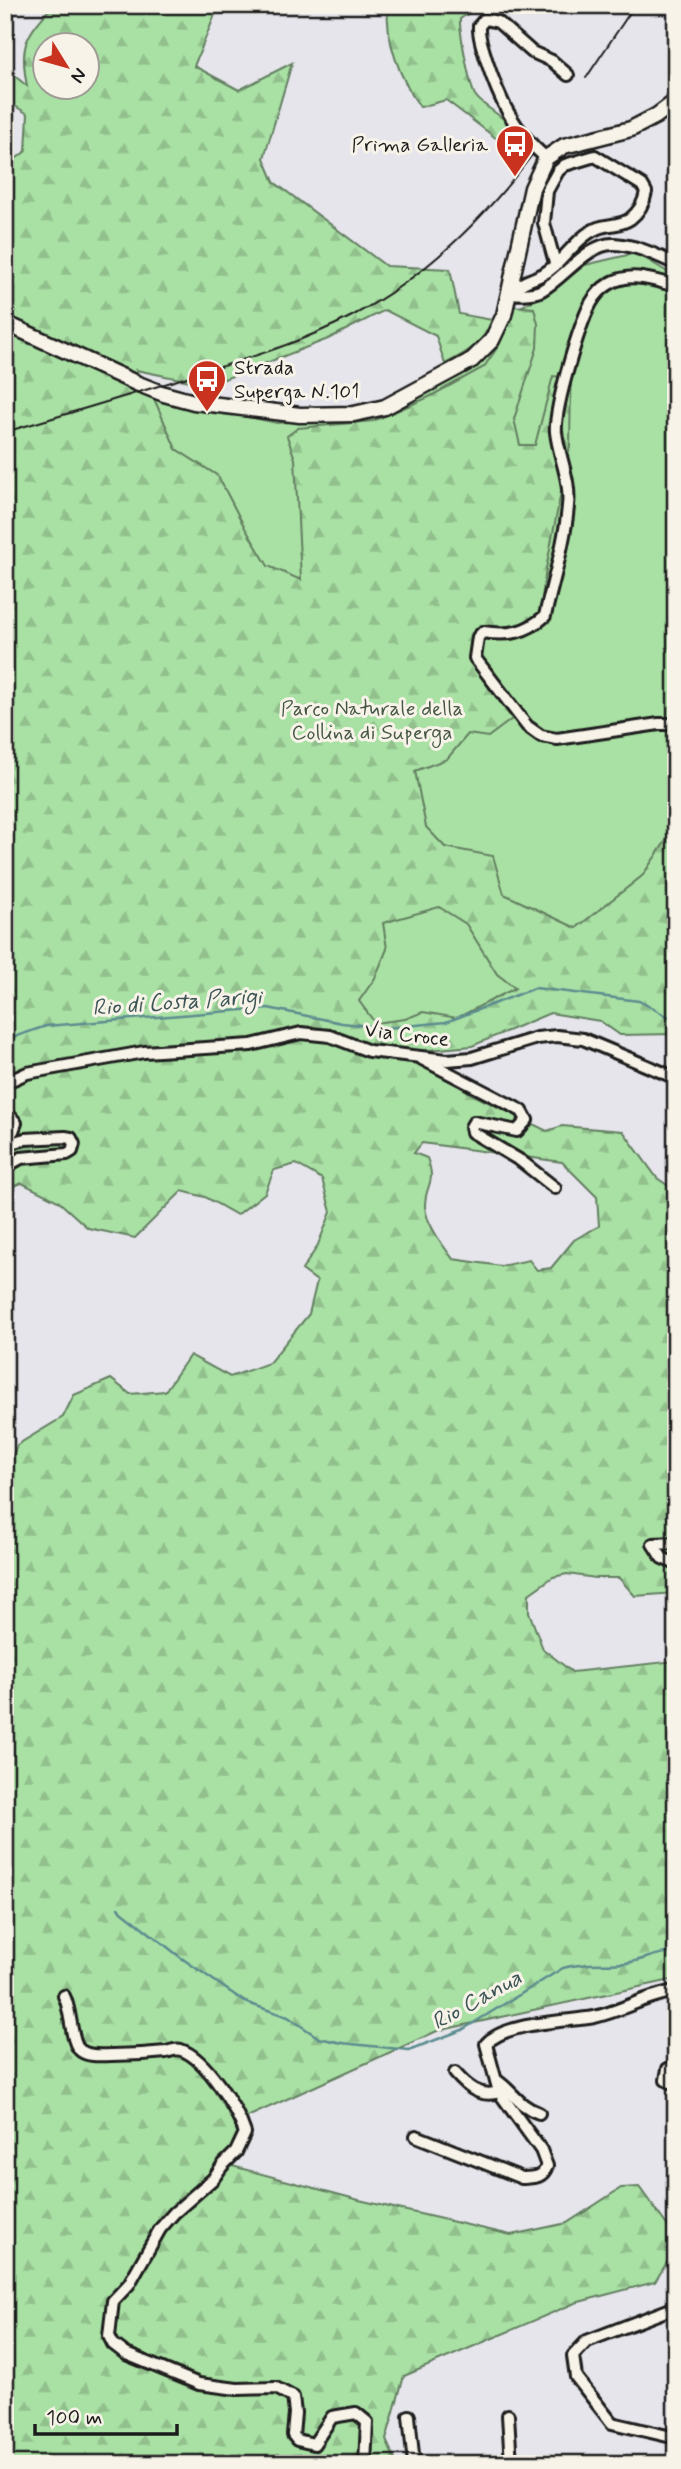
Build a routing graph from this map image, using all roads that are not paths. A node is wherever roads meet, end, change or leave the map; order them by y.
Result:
1 (568, 75) dead end
2 (676, 101) edge
3 (546, 158) junction
4 (555, 263) junction
5 (676, 264) edge
6 (676, 286) edge
7 (510, 293) junction
8 (5, 323) edge
9 (676, 724) edge
10 (420, 1056) junction
11 (676, 1078) edge
12 (5, 1083) edge
13 (5, 1116) edge
14 (5, 1135) edge
15 (5, 1145) edge
16 (5, 1167) edge
17 (555, 1188) dead end
18 (676, 1543) edge
19 (676, 1564) edge
20 (676, 1991) edge
21 (64, 1996) dead end
22 (676, 2065) edge
23 (455, 2073) dead end
24 (676, 2084) edge
25 (497, 2086) junction
26 (540, 2113) dead end
27 (416, 2136) dead end
28 (676, 2307) edge
29 (508, 2415) dead end
30 (409, 2416) dead end
31 (676, 2438) edge
32 (365, 2464) edge
33 (414, 2464) edge
34 (511, 2464) edge

1 - 3 street
2 - 3 street
3 - 7 street
4 - 4 street
4 - 7 street
5 - 7 street
6 - 9 street
7 - 8 street
10 - 11 street, Via Croce
10 - 12 street, Via Croce
10 - 17 street
13 - 14 street
15 - 16 street
18 - 19 street
20 - 25 street
21 - 32 street
22 - 24 street
23 - 25 street
25 - 26 street
25 - 27 street
28 - 31 street
29 - 34 street
30 - 33 street

